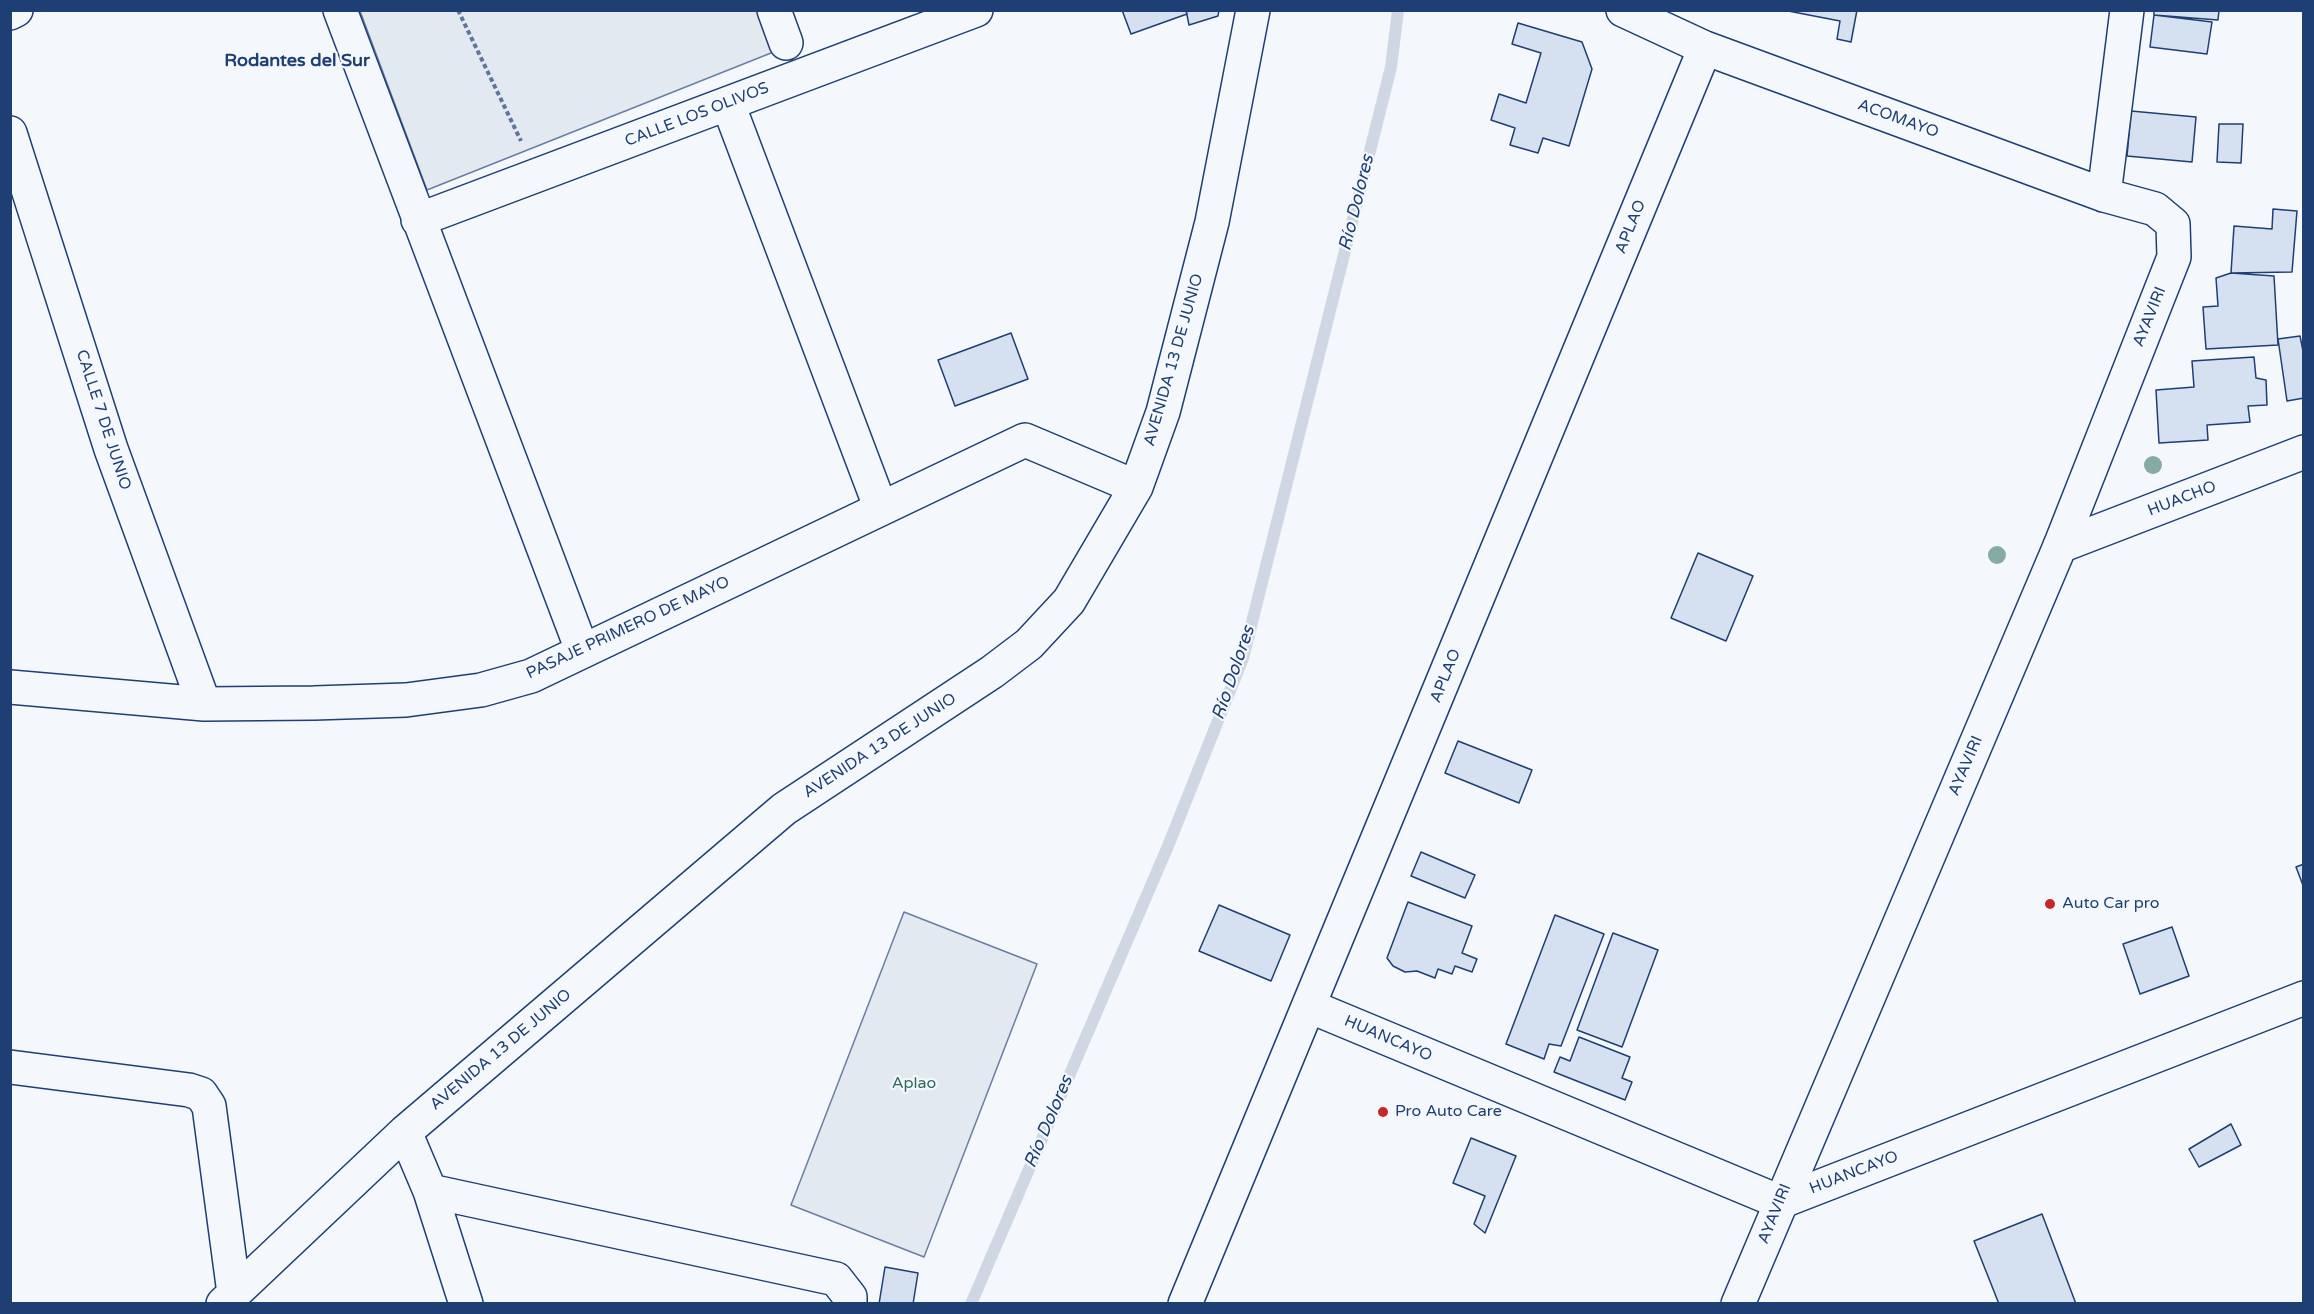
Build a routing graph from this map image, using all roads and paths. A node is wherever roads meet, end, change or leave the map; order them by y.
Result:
1 (16, 10) edge
2 (340, 10) edge
3 (774, 10) edge
4 (976, 10) edge
5 (1252, 10) edge
6 (1623, 10) edge
7 (2127, 10) edge
8 (459, 11) edge
9 (10, 13) edge
10 (786, 43) dead end
11 (1705, 48) junction
12 (728, 104) junction
13 (10, 133) edge
14 (524, 147) dead end
15 (2104, 195) junction
16 (418, 220) junction
17 (2173, 224) joint
18 (2304, 452) edge
19 (1136, 487) junction
20 (880, 509) junction
21 (2060, 546) junction
22 (582, 650) junction
23 (10, 687) edge
24 (204, 704) junction
25 (2304, 998) edge
26 (1309, 1006) junction
27 (10, 1067) edge
28 (405, 1132) junction
29 (430, 1191) junction
30 (1780, 1202) junction
31 (228, 1298) edge
32 (466, 1304) edge
33 (850, 1304) edge
34 (1185, 1304) edge
35 (1738, 1304) edge

1 - 9 street
2 - 16 street
3 - 10 street
4 - 12 street, CALLE LOS OLIVOS
5 - 19 street, AVENIDA 13 DE JUNIO
6 - 11 street, ACOMAYO
7 - 15 street
8 - 14 path
11 - 15 street, ACOMAYO
11 - 26 street, APLAO
12 - 16 street, CALLE LOS OLIVOS
12 - 20 street
13 - 24 street, CALLE 7 DE JUNIO
15 - 17 street, ACOMAYO
16 - 22 street
17 - 21 street, AYAVIRI
18 - 21 street, HUACHO
19 - 20 street, PASAJE PRIMERO DE MAYO
19 - 28 street, AVENIDA 13 DE JUNIO
20 - 22 street, PASAJE PRIMERO DE MAYO
21 - 30 street, AYAVIRI
22 - 24 street, PASAJE PRIMERO DE MAYO
23 - 24 street, PASAJE PRIMERO DE MAYO
25 - 30 street, HUANCAYO
26 - 30 street, HUANCAYO
26 - 34 street, APLAO
27 - 31 street
28 - 29 street
28 - 31 street, AVENIDA 13 DE JUNIO
29 - 32 street
29 - 33 street
30 - 35 street, AYAVIRI

